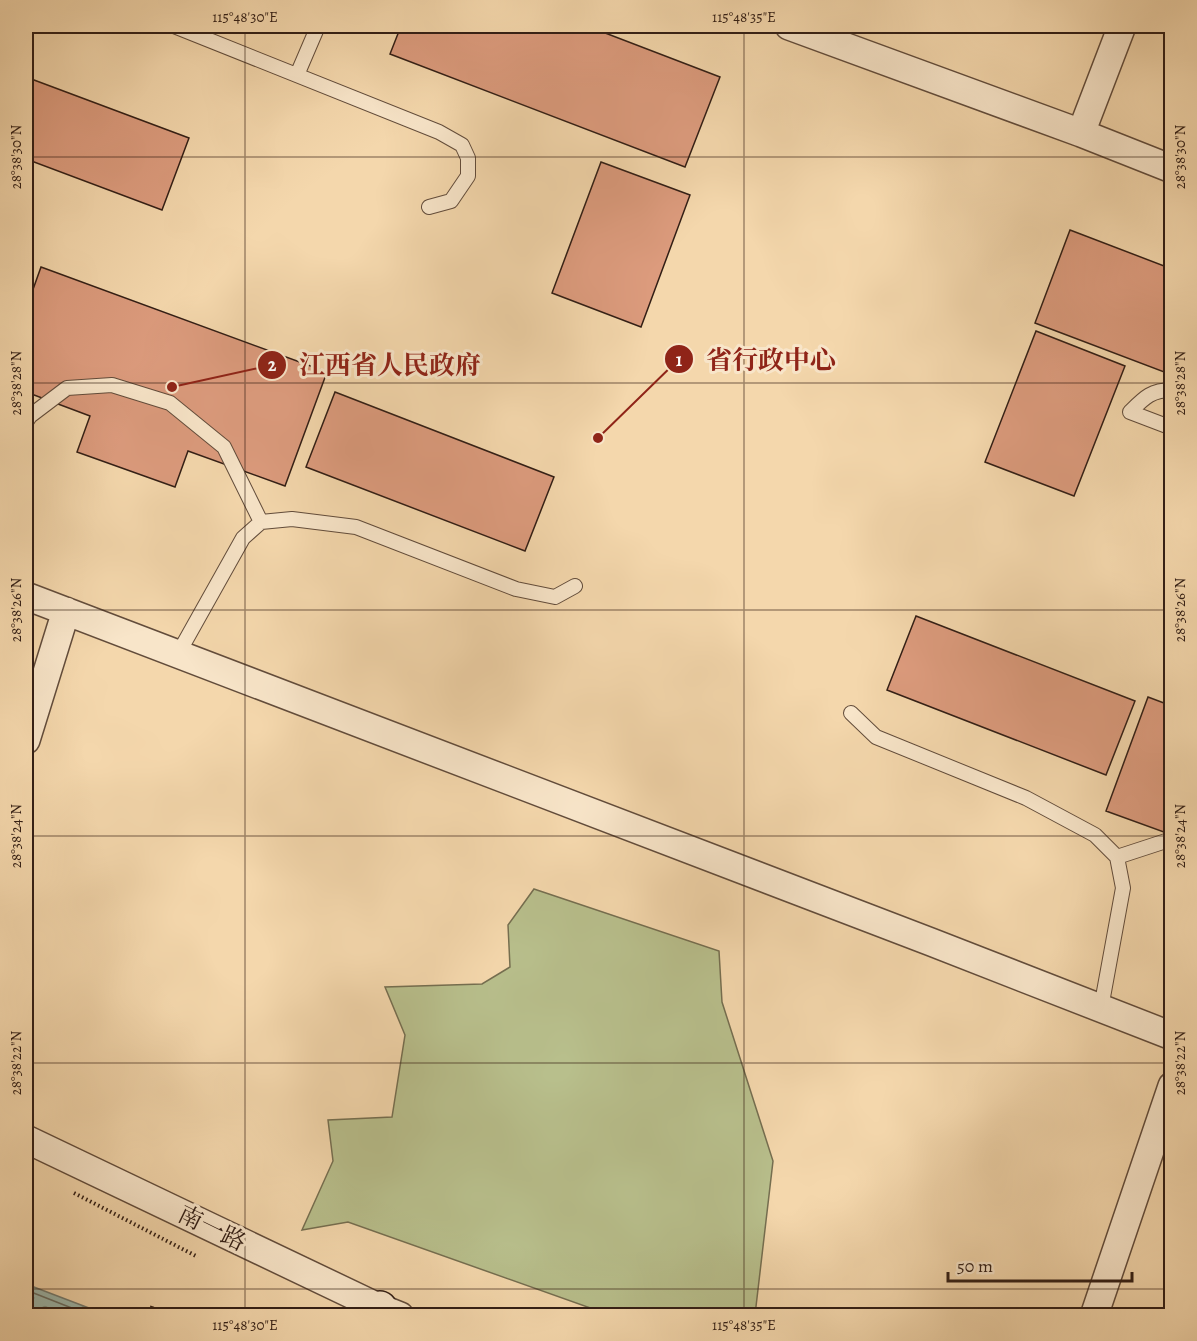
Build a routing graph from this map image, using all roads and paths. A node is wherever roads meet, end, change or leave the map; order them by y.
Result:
1 (174, 26) edge
2 (318, 26) edge
3 (1122, 26) edge
4 (799, 27) edge
5 (297, 75) junction
6 (1081, 133) junction
7 (1172, 169) edge
8 (429, 207) dead end
9 (1172, 390) edge
10 (26, 422) edge
11 (1172, 428) edge
12 (261, 522) junction
13 (575, 586) dead end
14 (26, 596) edge
15 (66, 611) junction
16 (177, 654) junction
17 (851, 713) dead end
18 (26, 740) edge
19 (1172, 839) edge
20 (1117, 857) junction
21 (1101, 1008) junction
22 (1172, 1036) edge
23 (1172, 1086) edge
24 (26, 1139) edge
25 (66, 1189) dead end
26 (198, 1257) dead end
27 (153, 1304) dead end
28 (386, 1313) edge
29 (149, 1316) edge
30 (1094, 1316) edge

1 - 5 lane
2 - 5 lane
3 - 6 street
4 - 6 street
5 - 8 lane
6 - 7 street
9 - 11 lane
10 - 12 lane
12 - 13 lane
12 - 16 lane
14 - 15 street
15 - 16 street
15 - 18 street
16 - 21 street
17 - 20 lane
19 - 20 lane
20 - 21 lane
21 - 22 street
23 - 30 street
24 - 28 street, 南一路
25 - 26 path
27 - 29 path

